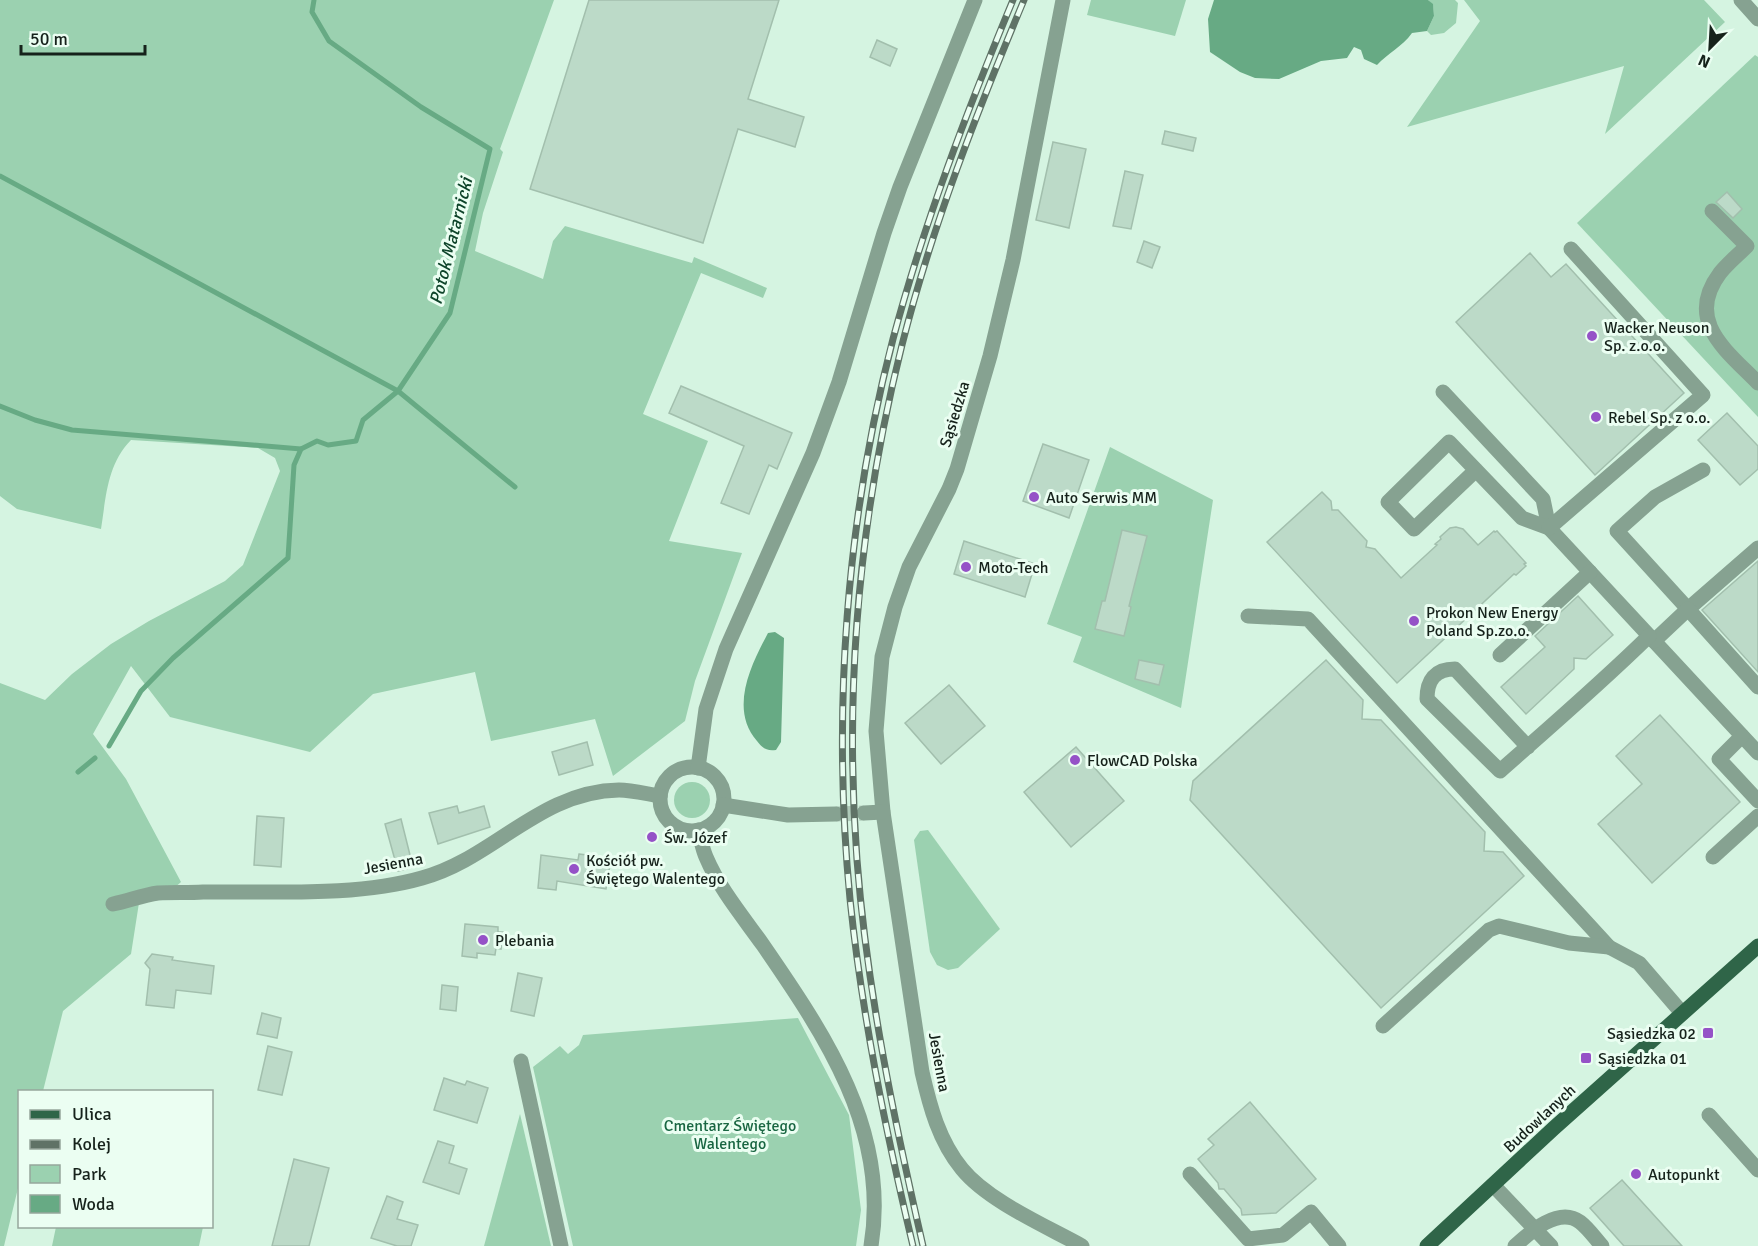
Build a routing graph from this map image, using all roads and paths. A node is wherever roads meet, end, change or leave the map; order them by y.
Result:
1 (975, 0) edge
2 (1063, 0) edge
3 (1748, 2) edge
4 (1758, 19) edge
5 (1712, 211) dead end
6 (1571, 249) dead end
7 (1758, 384) edge
8 (1443, 392) dead end
9 (1476, 470) junction
10 (1703, 470) dead end
11 (1549, 528) junction
12 (1758, 548) edge
13 (1590, 572) junction
14 (1688, 609) junction
15 (1248, 616) dead end
16 (1651, 639) junction
17 (1500, 655) dead end
18 (1758, 687) edge
19 (1742, 736) junction
20 (1528, 747) junction
21 (1758, 753) edge
22 (698, 768) junction
23 (660, 795) junction
24 (1758, 801) edge
25 (723, 805) junction
26 (883, 812) junction
27 (864, 813) tunnel mouth
28 (836, 814) tunnel mouth
29 (1758, 816) edge
30 (698, 830) junction
31 (1713, 857) dead end
32 (113, 904) dead end
33 (1758, 946) edge
34 (1609, 947) junction
35 (1682, 1013) junction
36 (1383, 1026) dead end
37 (521, 1061) dead end
38 (1709, 1115) dead end
39 (1758, 1170) edge
40 (1190, 1174) dead end
41 (1493, 1185) junction
42 (1534, 1228) junction
43 (561, 1246) edge
44 (871, 1246) edge
45 (1082, 1246) edge
46 (1339, 1246) edge
47 (1427, 1246) edge
48 (1515, 1246) edge
49 (1551, 1246) edge
50 (1602, 1246) edge

1 - 22 street
2 - 26 street, Sąsiedzka
3 - 4 street
5 - 7 street
6 - 11 street
8 - 11 street
9 - 9 street
9 - 11 street
10 - 14 street
11 - 13 street
12 - 14 street
13 - 16 street
13 - 17 street
14 - 16 street
14 - 18 street
15 - 34 street
16 - 19 street
16 - 20 street
19 - 21 street
19 - 24 street
20 - 20 street
22 - 23 street
22 - 25 street
23 - 30 street
23 - 32 street, Jesienna
25 - 28 street
25 - 30 street
26 - 27 street
26 - 45 street, Jesienna
29 - 31 street
30 - 44 street
33 - 35 main road, Budowlanych
34 - 35 street
34 - 36 street
35 - 41 main road, Budowlanych
37 - 43 street
38 - 39 street
40 - 46 street
41 - 42 street
41 - 47 main road, Budowlanych
42 - 48 street
42 - 49 street
42 - 50 street

